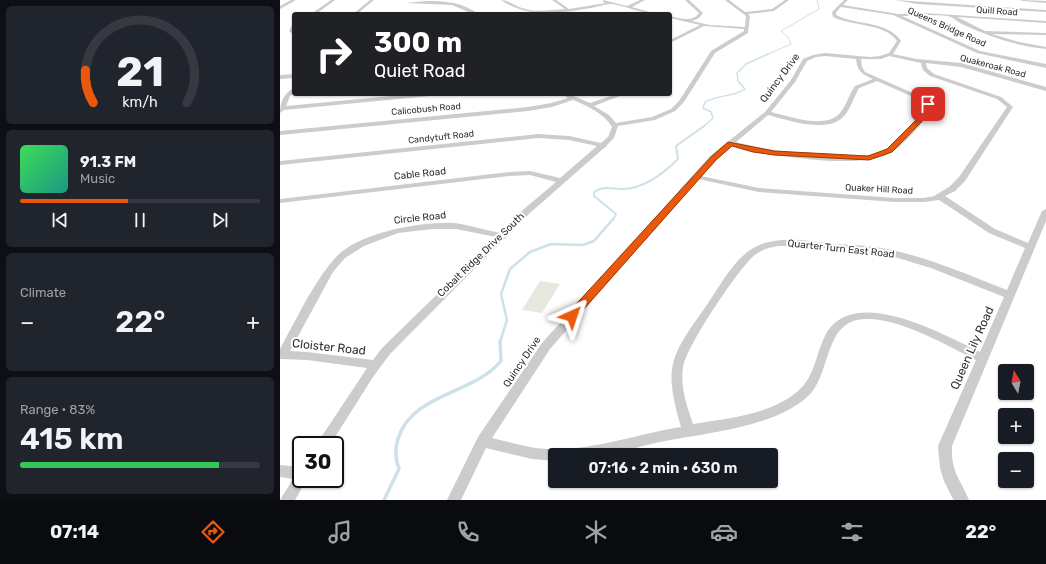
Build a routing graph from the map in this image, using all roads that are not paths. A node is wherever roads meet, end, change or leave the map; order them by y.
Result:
1 (294, 0) edge
2 (333, 0) edge
3 (372, 0) edge
4 (503, 0) edge
5 (554, 0) edge
6 (601, 0) edge
7 (643, 0) edge
8 (687, 0) edge
9 (727, 0) edge
10 (787, 0) edge
11 (897, 0) edge
12 (1022, 0) edge
13 (410, 1) edge
14 (1046, 2) edge
15 (610, 3) junction
16 (843, 3) edge
17 (626, 7) junction
18 (280, 8) edge
19 (567, 9) junction
20 (639, 10) junction
21 (1046, 11) edge
22 (315, 12) edge
23 (357, 12) edge
24 (399, 12) edge
25 (473, 12) edge
26 (634, 12) edge
27 (647, 12) edge
28 (745, 13) junction
29 (899, 15) junction
30 (952, 16) junction
31 (672, 18) edge
32 (687, 21) junction
33 (1046, 22) edge
34 (703, 25) junction
35 (747, 28) junction
36 (984, 32) junction
37 (1046, 34) edge
38 (672, 41) edge
39 (1046, 48) edge
40 (889, 55) junction
41 (858, 58) junction
42 (923, 62) junction
43 (1046, 66) edge
44 (292, 75) edge
45 (280, 77) edge
46 (876, 80) junction
47 (1046, 89) edge
48 (292, 92) edge
49 (411, 96) edge
50 (569, 96) edge
51 (616, 96) edge
52 (588, 106) junction
53 (281, 110) edge
54 (767, 113) junction
55 (614, 125) junction
56 (280, 133) edge
57 (731, 143) junction
58 (604, 146) junction
59 (280, 163) edge
60 (696, 177) junction
61 (562, 181) junction
62 (940, 197) junction
63 (280, 201) edge
64 (1046, 211) edge
65 (502, 236) junction
66 (1030, 246) junction
67 (1009, 295) junction
68 (281, 355) edge
69 (982, 358) junction
70 (375, 365) junction
71 (688, 430) junction
72 (329, 436) edge
73 (483, 441) junction
74 (280, 471) edge
75 (292, 472) edge
76 (295, 488) edge
77 (958, 499) edge
78 (287, 500) edge
79 (454, 500) edge

1 - 18 street
2 - 22 street
3 - 23 street
4 - 19 street
5 - 19 street
6 - 15 street
7 - 17 street
8 - 32 street
9 - 28 street
10 - 28 street
11 - 21 street
12 - 14 street
13 - 24 street
13 - 25 street
15 - 17 street
15 - 19 street
16 - 29 street, Queens Bridge Road
16 - 40 street
17 - 20 street
20 - 26 street
20 - 27 street
28 - 35 street
29 - 30 street, Quill Road
29 - 43 street, Queens Bridge Road
30 - 33 street, Quill Road
30 - 36 street
31 - 32 street
32 - 34 street
34 - 35 street
34 - 38 street
35 - 55 street
36 - 37 street
36 - 39 street
40 - 41 street, Quincy Drive
40 - 42 street, Quakeroak Road
41 - 46 street
41 - 54 street, Quincy Drive
42 - 47 street, Quakeroak Road
42 - 62 street, Quaker Hill Road
44 - 45 street
46 - 54 street
46 - 57 street
48 - 53 street
49 - 53 street
50 - 52 street
50 - 56 street, Calicobush Road
51 - 52 street
52 - 55 street
54 - 57 street, Quincy Drive
55 - 58 street, Cobalt Ridge Drive South
57 - 60 street, Quincy Drive
58 - 59 street, Candytuft Road
58 - 61 street, Cobalt Ridge Drive South
60 - 62 street, Quaker Hill Road
60 - 73 street, Quincy Drive
61 - 63 street, Cable Road
61 - 65 street, Cobalt Ridge Drive South
62 - 66 street
64 - 66 street, Queen Lily Road
65 - 68 street, Circle Road
65 - 70 street, Cobalt Ridge Drive South
66 - 67 street, Queen Lily Road
67 - 69 street, Queen Lily Road
67 - 71 street, Quarter Turn East Road
68 - 70 street, Cloister Road
69 - 71 street
69 - 77 street, Queen Lily Road
70 - 72 street, Cobalt Ridge Drive South
71 - 73 street
73 - 79 street, Quincy Drive
74 - 75 street
76 - 78 street

